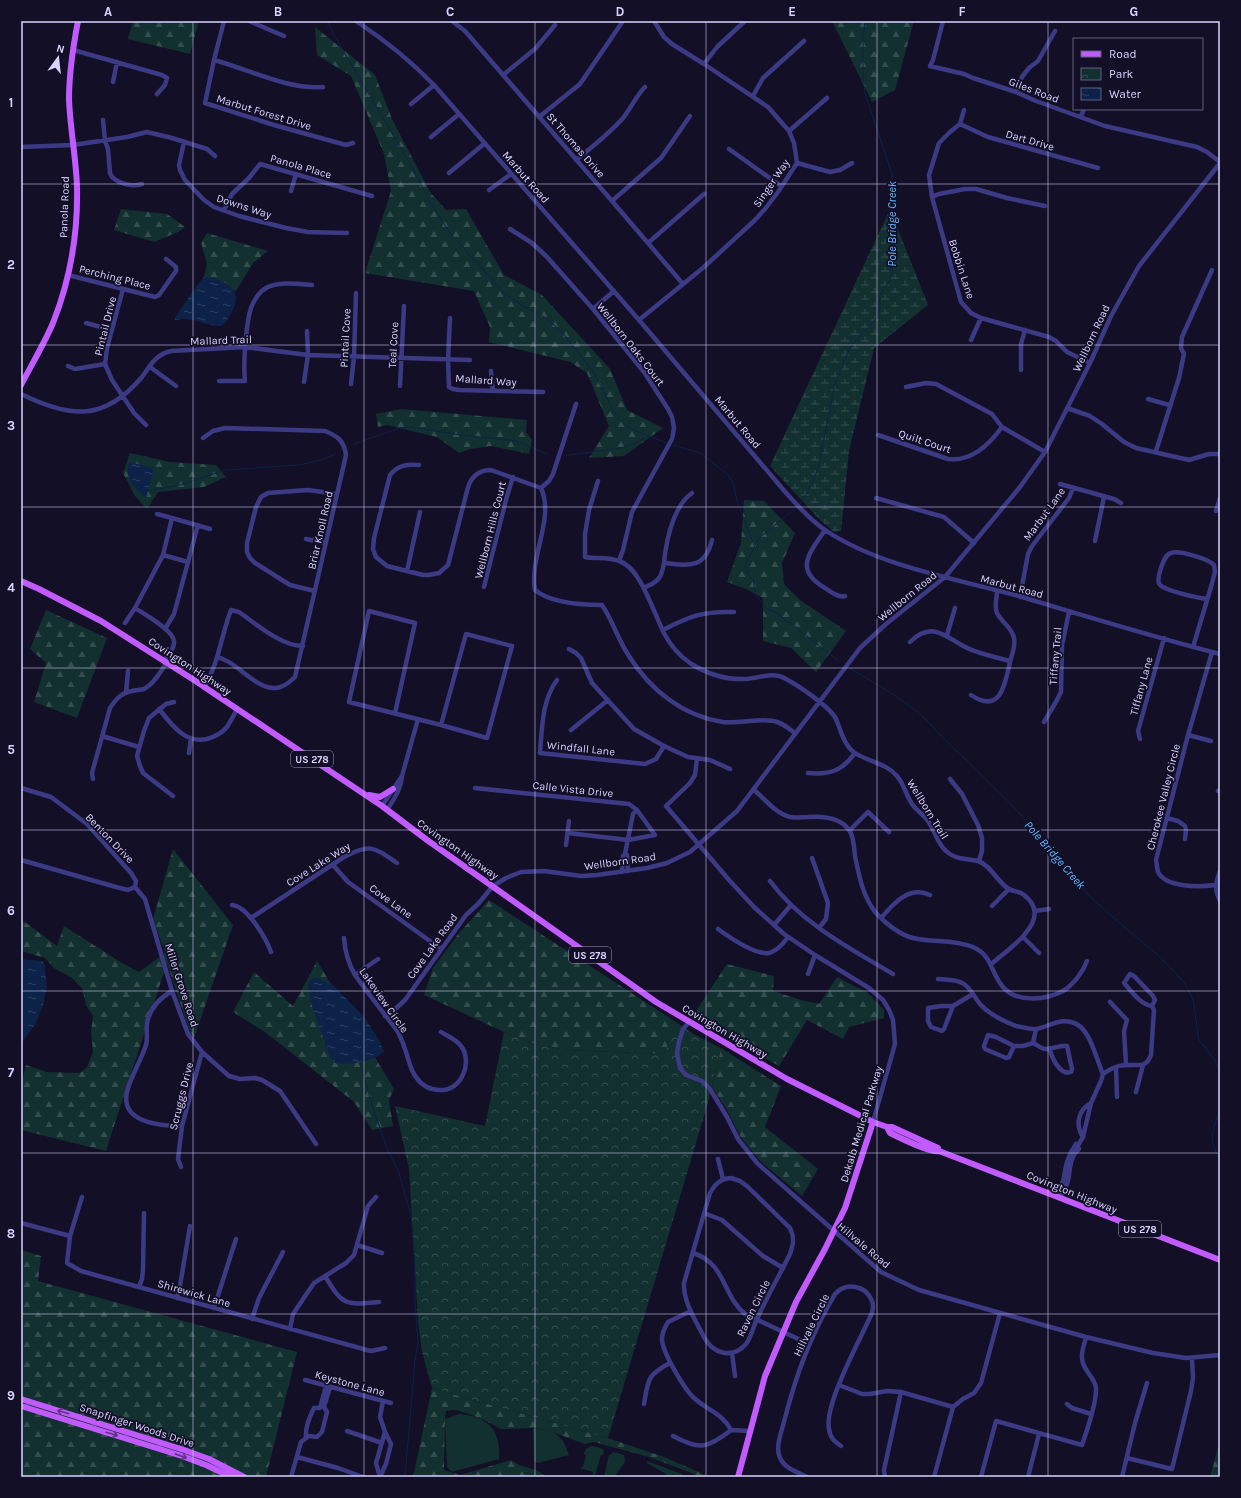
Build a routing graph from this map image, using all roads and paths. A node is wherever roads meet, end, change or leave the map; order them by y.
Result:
1 (78, 21) edge
2 (224, 21) edge
3 (249, 21) edge
4 (356, 21) edge
5 (452, 21) edge
6 (623, 21) edge
7 (655, 21) edge
8 (745, 21) edge
9 (943, 21) edge
10 (555, 25) dead end
11 (1055, 31) dead end
12 (284, 36) dead end
13 (804, 41) dead end
14 (73, 50) junction
15 (214, 60) junction
16 (117, 62) junction
17 (704, 64) junction
18 (503, 75) junction
19 (113, 82) dead end
20 (434, 85) junction
21 (324, 87) dead end
22 (645, 87) dead end
23 (1016, 92) junction
24 (157, 94) dead end
25 (753, 96) junction
26 (827, 98) dead end
27 (410, 104) dead end
28 (964, 110) dead end
29 (1084, 110) edge
30 (459, 114) junction
31 (690, 116) dead end
32 (1081, 116) junction
33 (539, 117) junction
34 (103, 120) dead end
35 (960, 124) junction
36 (789, 131) junction
37 (431, 137) dead end
38 (105, 141) junction
39 (184, 142) junction
40 (353, 143) dead end
41 (485, 143) junction
42 (73, 145) junction
43 (21, 147) edge
44 (729, 149) dead end
45 (215, 156) dead end
46 (576, 160) junction
47 (797, 163) junction
48 (852, 163) dead end
49 (1220, 163) edge
50 (1098, 168) dead end
51 (449, 173) dead end
52 (296, 174) junction
53 (511, 174) junction
54 (142, 184) dead end
55 (781, 186) junction
56 (489, 190) dead end
57 (291, 191) dead end
58 (704, 194) dead end
59 (372, 196) dead end
60 (932, 197) junction
61 (612, 201) junction
62 (1045, 206) dead end
63 (224, 210) junction
64 (510, 229) dead end
65 (346, 233) dead end
66 (648, 243) junction
67 (166, 259) dead end
68 (1212, 270) dead end
69 (68, 275) junction
70 (683, 284) junction
71 (312, 285) dead end
72 (123, 289) junction
73 (614, 291) junction
74 (356, 293) dead end
75 (404, 306) dead end
76 (593, 309) junction
77 (450, 318) dead end
78 (981, 318) junction
79 (639, 320) junction
80 (86, 323) dead end
81 (112, 330) junction
82 (1025, 330) junction
83 (307, 331) dead end
84 (971, 340) dead end
85 (245, 346) junction
86 (308, 355) junction
87 (354, 356) junction
88 (402, 359) junction
89 (448, 360) junction
90 (470, 360) dead end
91 (1090, 363) junction
92 (105, 364) junction
93 (68, 366) dead end
94 (150, 367) junction
95 (1021, 370) dead end
96 (491, 371) dead end
97 (219, 381) dead end
98 (304, 382) dead end
99 (352, 384) dead end
100 (21, 385) edge
101 (176, 386) dead end
102 (400, 386) dead end
103 (906, 387) dead end
104 (493, 391) junction
105 (543, 392) dead end
106 (21, 394) edge
107 (123, 395) junction
108 (1148, 399) dead end
109 (576, 404) dead end
110 (1169, 405) junction
111 (1067, 408) junction
112 (146, 425) dead end
113 (1002, 427) junction
114 (878, 435) dead end
115 (203, 438) dead end
116 (1156, 451) junction
117 (1045, 452) junction
118 (1220, 454) edge
119 (419, 465) dead end
120 (513, 477) junction
121 (598, 481) dead end
122 (1060, 484) dead end
123 (541, 488) junction
124 (1073, 488) junction
125 (692, 493) dead end
126 (337, 494) junction
127 (1104, 497) junction
128 (876, 498) dead end
129 (1220, 498) edge
130 (1121, 503) dead end
131 (1216, 510) dead end
132 (420, 512) dead end
133 (157, 514) dead end
134 (172, 518) junction
135 (198, 525) junction
136 (210, 529) dead end
137 (825, 530) junction
138 (306, 539) dead end
139 (712, 540) dead end
140 (1095, 541) dead end
141 (326, 543) junction
142 (974, 543) junction
143 (163, 555) junction
144 (619, 561) junction
145 (188, 562) junction
146 (664, 563) junction
147 (407, 571) junction
148 (935, 574) junction
149 (945, 577) junction
150 (21, 581) edge
151 (936, 586) junction
152 (484, 587) dead end
153 (644, 588) junction
154 (315, 591) junction
155 (998, 591) junction
156 (845, 596) dead end
157 (1020, 597) junction
158 (1207, 599) junction
159 (135, 608) junction
160 (955, 608) dead end
161 (734, 612) dead end
162 (1069, 612) junction
163 (125, 623) dead end
164 (166, 629) junction
165 (662, 630) junction
166 (947, 635) junction
167 (1164, 638) junction
168 (910, 642) dead end
169 (303, 646) junction
170 (1193, 647) junction
171 (569, 649) dead end
172 (1212, 652) junction
173 (1220, 654) edge
174 (218, 656) junction
175 (1010, 661) junction
176 (166, 662) junction
177 (128, 672) dead end
178 (557, 680) dead end
179 (204, 687) junction
180 (126, 692) junction
181 (971, 695) dead end
182 (608, 700) junction
183 (819, 701) junction
184 (174, 702) dead end
185 (160, 709) junction
186 (237, 709) junction
187 (395, 713) junction
188 (418, 719) junction
189 (1044, 722) dead end
190 (441, 725) junction
191 (571, 730) dead end
192 (795, 733) junction
193 (1188, 735) junction
194 (102, 736) junction
195 (192, 738) junction
196 (1140, 739) dead end
197 (1211, 740) dead end
198 (664, 746) junction
199 (139, 747) junction
200 (855, 752) junction
201 (189, 754) dead end
202 (697, 759) junction
203 (730, 769) dead end
204 (808, 773) dead end
205 (402, 776) junction
206 (92, 779) dead end
207 (950, 779) dead end
208 (21, 788) edge
209 (475, 788) dead end
210 (393, 789) junction
211 (754, 790) junction
212 (364, 794) junction
213 (173, 796) dead end
214 (384, 808) junction
215 (637, 810) junction
216 (1167, 818) junction
217 (569, 821) dead end
218 (850, 830) junction
219 (889, 832) dead end
220 (568, 833) junction
221 (1185, 839) dead end
222 (628, 840) junction
223 (566, 845) dead end
224 (698, 845) junction
225 (625, 854) junction
226 (812, 858) dead end
227 (21, 860) edge
228 (979, 861) junction
229 (397, 863) dead end
230 (333, 865) junction
231 (628, 871) junction
232 (1220, 871) edge
233 (622, 872) junction
234 (770, 882) dead end
235 (493, 886) junction
236 (1215, 886) junction
237 (136, 887) junction
238 (1009, 889) junction
239 (930, 895) dead end
240 (1220, 901) edge
241 (232, 905) dead end
242 (791, 905) junction
243 (992, 906) dead end
244 (1049, 908) dead end
245 (1035, 911) junction
246 (251, 918) junction
247 (881, 918) junction
248 (774, 925) junction
249 (819, 928) junction
250 (718, 929) dead end
251 (788, 937) junction
252 (1023, 937) junction
253 (344, 938) dead end
254 (441, 949) junction
255 (271, 952) dead end
256 (1039, 953) dead end
257 (815, 955) junction
258 (378, 959) dead end
259 (1087, 961) dead end
260 (991, 964) junction
261 (808, 974) dead end
262 (893, 974) dead end
263 (356, 976) junction
264 (938, 979) dead end
265 (172, 991) junction
266 (972, 994) junction
267 (1110, 1002) dead end
268 (953, 1006) junction
269 (1152, 1006) junction
270 (385, 1016) junction
271 (689, 1022) junction
272 (1036, 1029) junction
273 (441, 1032) dead end
274 (1034, 1043) junction
275 (1014, 1046) junction
276 (1050, 1048) junction
277 (202, 1052) junction
278 (1126, 1064) junction
279 (1143, 1065) junction
280 (1116, 1067) junction
281 (1103, 1074) junction
282 (1136, 1092) dead end
283 (1117, 1098) dead end
284 (1091, 1103) junction
285 (873, 1122) junction
286 (182, 1126) junction
287 (1082, 1139) junction
288 (316, 1144) dead end
289 (718, 1159) dead end
290 (181, 1167) dead end
291 (723, 1179) junction
292 (82, 1197) dead end
293 (376, 1197) dead end
294 (1061, 1197) junction
295 (144, 1213) dead end
296 (704, 1213) junction
297 (21, 1223) edge
298 (190, 1226) dead end
299 (834, 1231) junction
300 (70, 1236) junction
301 (236, 1239) dead end
302 (357, 1245) junction
303 (283, 1252) dead end
304 (382, 1253) dead end
305 (693, 1253) junction
306 (1220, 1260) edge
307 (783, 1268) junction
308 (325, 1276) junction
309 (139, 1287) junction
310 (177, 1298) junction
311 (379, 1302) dead end
312 (214, 1308) junction
313 (691, 1311) junction
314 (1000, 1313) junction
315 (252, 1319) junction
316 (756, 1320) junction
317 (290, 1329) junction
318 (782, 1332) junction
319 (1086, 1337) junction
320 (808, 1344) junction
321 (385, 1348) dead end
322 (732, 1353) junction
323 (1220, 1355) edge
324 (1192, 1359) junction
325 (670, 1363) junction
326 (735, 1376) dead end
327 (305, 1380) dead end
328 (1148, 1383) dead end
329 (328, 1386) junction
330 (839, 1386) junction
331 (901, 1392) junction
332 (21, 1399) edge
333 (383, 1401) junction
334 (391, 1403) dead end
335 (644, 1404) dead end
336 (1067, 1404) dead end
337 (21, 1406) edge
338 (953, 1407) junction
339 (1091, 1414) junction
340 (730, 1430) junction
341 (347, 1431) dead end
342 (750, 1431) junction
343 (385, 1432) junction
344 (1039, 1434) junction
345 (672, 1436) dead end
346 (306, 1437) junction
347 (382, 1443) junction
348 (841, 1446) dead end
349 (297, 1457) junction
350 (198, 1458) junction
351 (1127, 1458) junction
352 (231, 1477) edge
353 (244, 1477) edge
354 (291, 1477) edge
355 (363, 1477) edge
356 (380, 1477) edge
357 (738, 1477) edge
358 (807, 1477) edge
359 (885, 1477) edge
360 (934, 1477) edge
361 (981, 1477) edge
362 (1028, 1477) edge
363 (1122, 1477) edge

1 - 14 main road, Panola Road
2 - 15 street, Marbut Forest Drive
3 - 12 street
4 - 20 street, Marbut Road
5 - 18 street, St Thomas Drive
6 - 33 street
7 - 17 street, Singer Way
8 - 17 street
9 - 23 street, Giles Road
10 - 18 street
11 - 23 street
13 - 25 street
14 - 16 street
14 - 42 main road, Panola Road
15 - 21 street
15 - 40 street, Marbut Forest Drive
16 - 19 street
16 - 24 street
17 - 25 street, Singer Way
18 - 33 street, St Thomas Drive
20 - 27 street
20 - 30 street, Marbut Road
22 - 46 street
23 - 32 street, Giles Road
25 - 36 street, Singer Way
26 - 36 street
28 - 35 street
29 - 32 street
30 - 37 street
30 - 41 street, Marbut Road
31 - 61 street
32 - 49 street, Giles Road
33 - 46 street, St Thomas Drive
34 - 38 street
35 - 50 street, Dart Drive
35 - 60 street, Bobbin Lane
36 - 47 street, Singer Way
38 - 39 street
38 - 42 street
38 - 54 street
39 - 45 street
39 - 63 street, Downs Way
41 - 51 street
41 - 53 street, Marbut Road
42 - 43 street
42 - 69 main road, Panola Road
44 - 55 street
46 - 61 street, St Thomas Drive
47 - 48 street
47 - 55 street, Singer Way
49 - 91 street, Wellborn Road
52 - 57 street
52 - 59 street, Panola Place
52 - 63 street, Panola Place
53 - 56 street
53 - 73 street, Marbut Road
55 - 70 street, Singer Way
58 - 66 street
60 - 62 street
60 - 78 street, Bobbin Lane
61 - 66 street, St Thomas Drive
63 - 65 street, Downs Way
64 - 76 street, Wellborn Oaks Court
66 - 70 street, St Thomas Drive
67 - 72 street, Perching Place
68 - 110 street
69 - 72 street, Perching Place
69 - 100 main road, Panola Road
70 - 79 street, Singer Way
71 - 85 street
72 - 81 street, Pintail Drive
73 - 76 street
73 - 79 street, Marbut Road
74 - 87 street, Pintail Cove
75 - 88 street, Teal Cove
76 - 144 street, Wellborn Oaks Court
77 - 89 street, Mallard Way
78 - 82 street, Bobbin Lane
78 - 84 street
79 - 137 street, Marbut Road
80 - 81 street
81 - 92 street, Pintail Drive
82 - 91 street, Bobbin Lane
82 - 95 street
83 - 86 street
85 - 86 street, Mallard Trail
85 - 94 street, Mallard Trail
85 - 97 street
86 - 87 street, Mallard Trail
86 - 98 street
87 - 88 street, Mallard Trail
87 - 99 street, Pintail Cove
88 - 89 street, Mallard Trail
88 - 102 street, Teal Cove
89 - 90 street, Mallard Trail
89 - 104 street, Mallard Way
91 - 111 street, Wellborn Road
92 - 93 street
92 - 107 street, Pintail Drive
94 - 101 street
94 - 107 street, Mallard Trail
96 - 104 street
103 - 113 street
104 - 105 street, Mallard Way
106 - 107 street, Mallard Trail
107 - 112 street, Pintail Drive
108 - 110 street
109 - 123 street
110 - 116 street
111 - 116 street
111 - 117 street, Wellborn Road
113 - 114 street, Quilt Court
113 - 117 street
115 - 126 street, Briar Knoll Road
116 - 118 street
117 - 142 street, Wellborn Road
119 - 147 street
120 - 123 street
120 - 147 street
120 - 152 street, Wellborn Hills Court
121 - 144 street
122 - 124 street
123 - 192 street
124 - 127 street
124 - 157 street, Marbut Lane
125 - 146 street
126 - 141 street, Briar Knoll Road
126 - 154 street
127 - 130 street
127 - 140 street
128 - 142 street
129 - 131 street
132 - 147 street
133 - 134 street
134 - 135 street
134 - 143 street
135 - 136 street
135 - 145 street
137 - 148 street, Marbut Road
137 - 156 street
138 - 141 street
139 - 146 street
141 - 154 street, Briar Knoll Road
142 - 149 street, Wellborn Road
143 - 145 street
143 - 159 street
144 - 153 street, Wellborn Trail
145 - 164 street
146 - 153 street
148 - 149 street, Marbut Road
148 - 151 street
149 - 151 street, Wellborn Road
149 - 155 street, Marbut Road
150 - 176 main road, Covington Highway / US 278
151 - 183 street, Wellborn Road
153 - 165 street, Wellborn Trail
154 - 169 street, Briar Knoll Road
155 - 157 street, Marbut Road
155 - 175 street
157 - 162 street, Marbut Road
158 - 158 street
158 - 170 street
159 - 163 street
159 - 164 street
160 - 166 street
161 - 165 street
162 - 167 street, Marbut Road
162 - 189 street, Tiffany Trail
164 - 176 street
165 - 183 street, Wellborn Trail
166 - 168 street
166 - 175 street
167 - 170 street, Marbut Road
167 - 196 street, Tiffany Lane
169 - 174 street, Briar Knoll Road
169 - 174 street
170 - 172 street, Marbut Road
171 - 182 street
172 - 173 street, Marbut Road
172 - 193 street, Cherokee Valley Circle
174 - 179 street
175 - 181 street
176 - 179 main road, Covington Highway / US 278
176 - 180 street
177 - 180 street
178 - 198 street, Windfall Lane
179 - 186 main road, Covington Highway / US 278
180 - 194 street
182 - 191 street
182 - 198 street
183 - 192 street, Wellborn Road
183 - 200 street, Wellborn Trail
184 - 185 street
185 - 195 street
185 - 199 street
186 - 195 street
186 - 212 main road, Covington Highway / US 278
187 - 187 street
187 - 188 street
188 - 190 street
188 - 205 street
190 - 190 street
192 - 211 street, Wellborn Road
193 - 197 street
193 - 216 street, Cherokee Valley Circle
194 - 199 street
194 - 206 street
195 - 201 street
198 - 202 street
199 - 213 street
200 - 204 street
200 - 228 street, Wellborn Trail
202 - 203 street
202 - 224 street, Dekalb Medical Parkway
205 - 210 street
205 - 214 street
207 - 228 street
208 - 237 street, Benton Drive
209 - 215 street, Calle Vista Drive
210 - 212 main road
210 - 214 street
211 - 218 street
211 - 224 street, Wellborn Road
212 - 214 main road, Covington Highway / US 278
214 - 235 main road, Covington Highway / US 278
215 - 222 street
215 - 222 street
216 - 221 street
216 - 236 street, Cherokee Valley Circle
217 - 220 street
218 - 219 street
218 - 247 street
220 - 222 street
220 - 223 street
222 - 225 street
224 - 231 street, Wellborn Road
224 - 248 street, Dekalb Medical Parkway
225 - 231 street
225 - 233 street
226 - 249 street
227 - 237 street
228 - 238 street
229 - 230 street, Cove Lake Way
230 - 246 street, Cove Lake Way
230 - 254 street, Cove Lane
231 - 233 street, Wellborn Road
232 - 236 street
233 - 235 street, Wellborn Road
234 - 242 street
235 - 254 street, Cove Lake Road
235 - 271 main road, Covington Highway / US 278
236 - 240 street
237 - 265 street, Miller Grove Road
238 - 243 street
238 - 245 street
239 - 247 street
241 - 246 street
242 - 248 street
242 - 249 street
244 - 245 street
245 - 252 street
246 - 255 street
247 - 260 street
248 - 251 street, Dekalb Medical Parkway
249 - 262 street
250 - 251 street
251 - 257 street, Dekalb Medical Parkway
252 - 256 street
252 - 260 street
253 - 263 street, Lakeview Circle
254 - 270 street, Cove Lake Road
257 - 261 street
257 - 285 street, Dekalb Medical Parkway
258 - 263 street
259 - 260 street
263 - 270 street, Lakeview Circle
264 - 266 street
265 - 277 street, Miller Grove Road
265 - 286 street
266 - 268 street
266 - 272 street
267 - 278 street
268 - 268 street
269 - 269 street
269 - 279 street
270 - 273 street, Lakeview Circle
271 - 285 main road, Covington Highway / US 278
271 - 299 street, Hillvale Road
272 - 274 street
272 - 281 street
274 - 275 street
274 - 276 street
275 - 275 street
276 - 276 street
277 - 286 street, Scruggs Drive
277 - 288 street, Miller Grove Road
278 - 279 street
278 - 280 street
279 - 282 street
280 - 281 street
280 - 283 street
281 - 284 street
284 - 287 street
284 - 287 street
285 - 294 main road, Covington Highway / US 278
285 - 299 main road, Dekalb Medical Parkway
286 - 290 street, Scruggs Drive
287 - 294 street
289 - 291 street
291 - 296 street
291 - 307 street, Raven Circle
292 - 300 street, Shirewick Lane
293 - 302 street
294 - 306 main road, Covington Highway / US 278
295 - 309 street
296 - 305 street
296 - 307 street
297 - 300 street
298 - 310 street
299 - 314 street, Hillvale Road
299 - 318 main road, Dekalb Medical Parkway
300 - 309 street, Shirewick Lane
301 - 312 street
302 - 304 street
302 - 308 street
303 - 315 street
305 - 313 street
305 - 316 street
307 - 316 street, Raven Circle
308 - 311 street
308 - 317 street
309 - 310 street, Shirewick Lane
310 - 312 street, Shirewick Lane
312 - 315 street, Shirewick Lane
313 - 322 street
313 - 325 street
314 - 319 street, Hillvale Road
314 - 338 street
315 - 317 street, Shirewick Lane
316 - 318 street
316 - 322 street, Raven Circle
317 - 321 street, Shirewick Lane
318 - 320 street
318 - 342 main road, Dekalb Medical Parkway
319 - 324 street, Hillvale Road
319 - 339 street
320 - 330 street, Hillvale Circle
320 - 358 street, Hillvale Circle
322 - 326 street
323 - 324 street, Hillvale Road
324 - 351 street
325 - 335 street
325 - 340 street
327 - 329 street, Keystone Lane
328 - 351 street
329 - 333 street, Keystone Lane
329 - 346 street
329 - 346 street
330 - 331 street
330 - 348 street, Hillvale Circle
331 - 338 street
331 - 359 street
350 -> 332 main road, Snapfinger Woods Drive
333 - 334 street, Keystone Lane
333 - 343 street
336 - 339 street
337 -> 350 main road, Snapfinger Woods Drive
338 - 360 street
339 - 344 street
340 - 342 street
340 - 345 street
341 - 347 street
342 - 357 main road, Dekalb Medical Parkway
343 - 347 street
343 - 356 street
344 - 361 street
344 - 362 street
346 - 349 street
347 - 356 street
349 - 354 street
349 - 355 street
350 - 352 main road, Snapfinger Woods Drive
350 - 353 main road, Snapfinger Woods Drive
351 - 363 street

